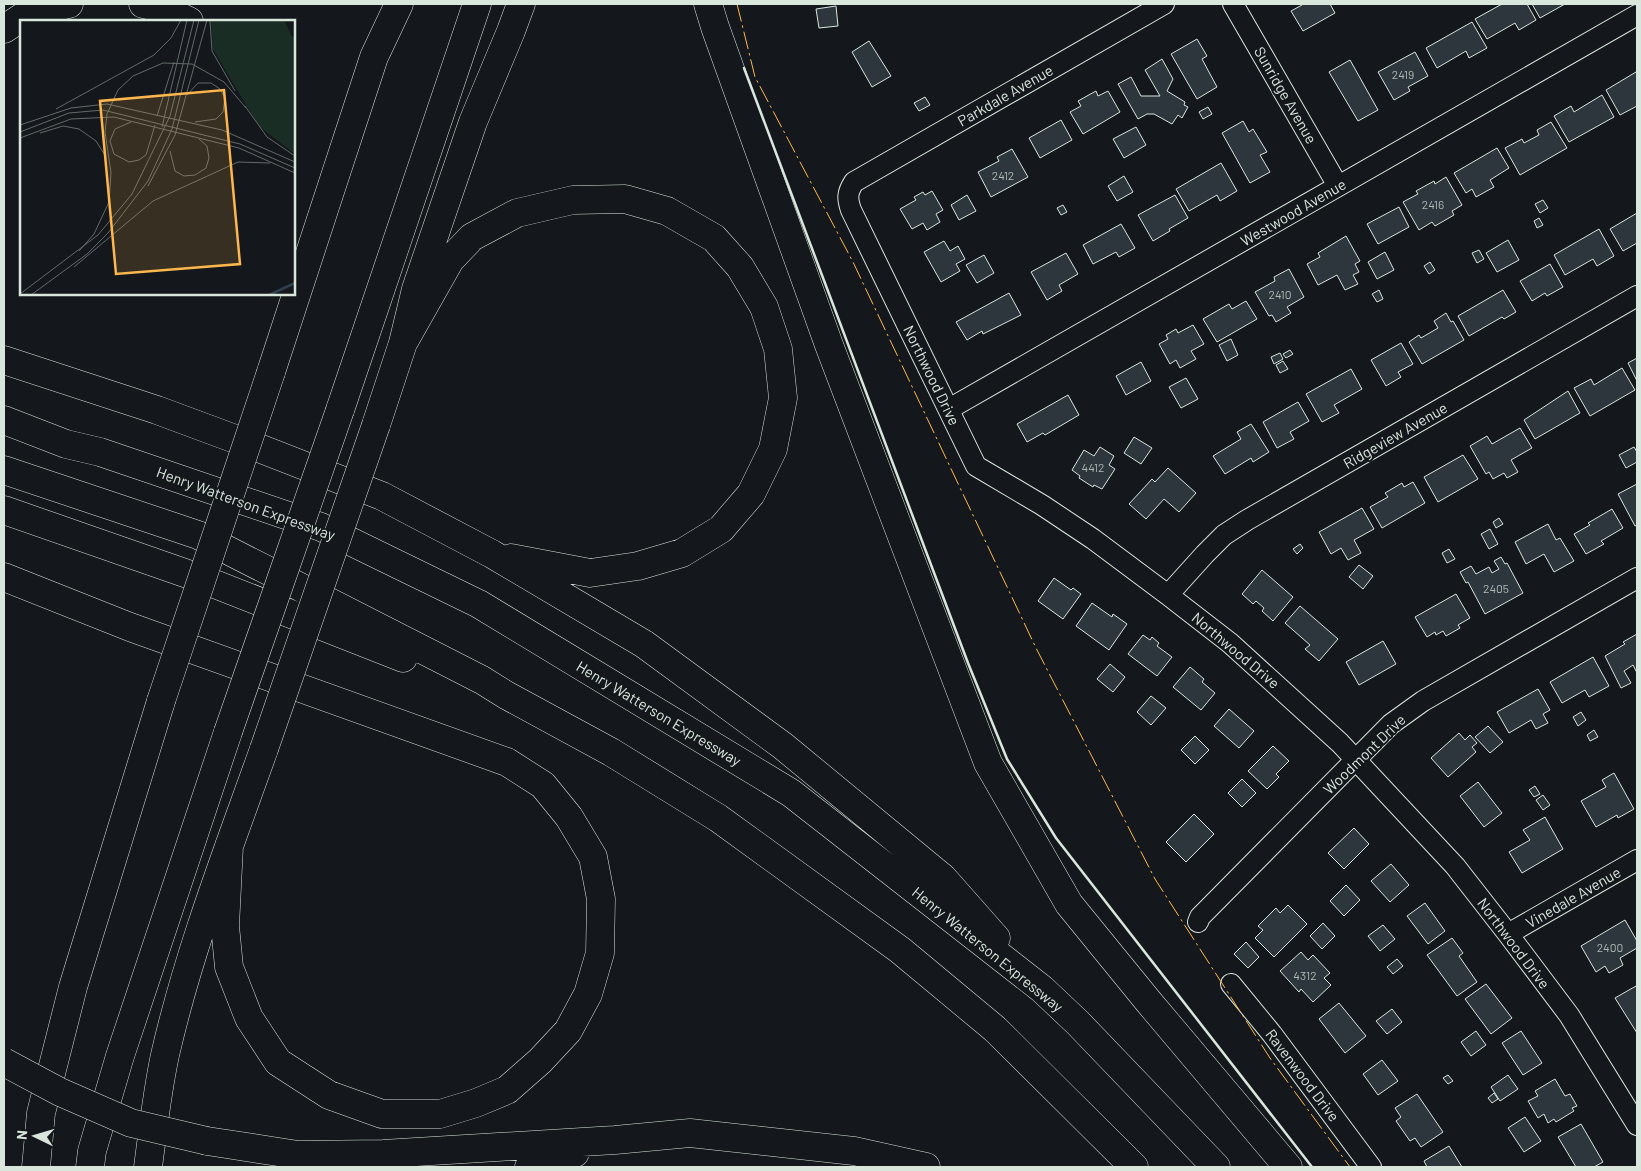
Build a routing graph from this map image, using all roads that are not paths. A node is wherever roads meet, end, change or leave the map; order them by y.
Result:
1 (70, 4) edge
2 (143, 4) edge
3 (399, 4) edge
4 (477, 4) edge
5 (521, 4) edge
6 (708, 4) edge
7 (1164, 4) edge
8 (1233, 4) edge
9 (1637, 15) edge
10 (187, 20) edge
11 (4, 28) edge
12 (1338, 186) junction
13 (849, 189) joint
14 (276, 295) edge
15 (1637, 296) edge
16 (4, 343) edge
17 (403, 343) junction
18 (4, 360) edge
19 (271, 372) junction
20 (60, 379) junction
21 (948, 409) junction
22 (4, 420) edge
23 (4, 470) edge
24 (4, 510) edge
25 (492, 554) junction
26 (4, 577) edge
27 (1637, 578) edge
28 (1168, 594) junction
29 (1355, 758) junction
30 (229, 846) junction
31 (1637, 860) edge
32 (1198, 922) dead end
33 (1508, 934) junction
34 (1232, 984) dead end
35 (1042, 989) junction
36 (4, 1062) edge
37 (1637, 1125) edge
38 (615, 1140) junction
39 (36, 1167) edge
40 (90, 1167) edge
41 (148, 1167) edge
42 (529, 1167) edge
43 (926, 1167) edge
44 (1126, 1167) edge
45 (1134, 1167) edge
46 (1216, 1167) edge
47 (1288, 1167) edge
48 (1371, 1167) edge

1 - 11 highway
2 - 10 highway
3 - 19 highway
4 - 40 highway, bridge
5 - 17 highway
6 - 47 highway
7 - 13 street, Parkdale Avenue
8 - 12 street, Sunridge Avenue
9 - 12 street, Westwood Avenue
12 - 21 street, Westwood Avenue
13 - 21 street, Northwood Drive
14 - 19 highway
15 - 28 street, Ridgeview Avenue
16 - 20 highway
17 - 25 highway
17 - 30 highway, bridge
18 - 20 highway
19 - 39 highway, bridge
20 - 25 highway
21 - 28 street, Northwood Drive
22 - 35 highway, Henry Watterson Expressway
23 - 45 highway
24 - 44 highway
25 - 35 highway
26 - 30 highway
27 - 29 street, Woodmont Drive
28 - 29 street, Northwood Drive
29 - 32 street, Woodmont Drive
29 - 33 street, Northwood Drive
30 - 41 highway
31 - 33 street, Vinedale Avenue
33 - 37 street, Northwood Drive
34 - 48 street, Ravenwood Drive
35 - 46 highway, Henry Watterson Expressway
36 - 38 highway, bridge
38 - 42 highway
38 - 43 highway

